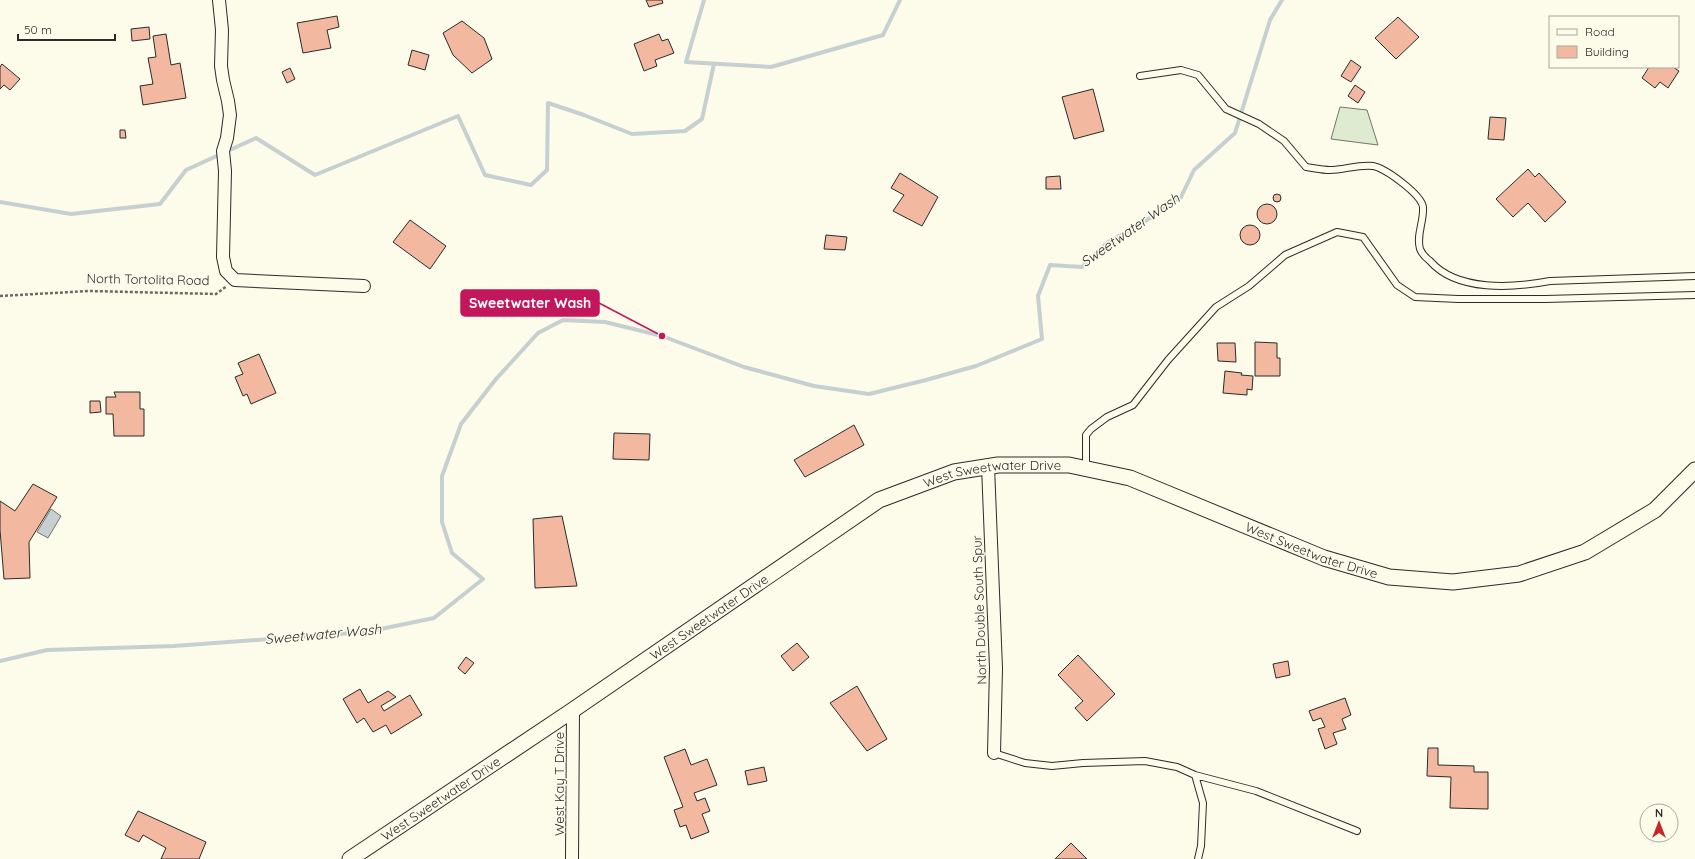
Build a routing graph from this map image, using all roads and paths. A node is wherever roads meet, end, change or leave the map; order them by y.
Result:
1 (219, 0) edge
2 (1140, 76) dead end
3 (1695, 276) edge
4 (235, 280) junction
5 (364, 286) dead end
6 (1695, 295) edge
7 (0, 296) edge
8 (988, 466) junction
9 (1086, 469) junction
10 (1695, 470) edge
11 (573, 710) junction
12 (994, 753) joint
13 (1195, 776) junction
14 (1357, 831) dead end
15 (350, 859) edge
16 (572, 859) edge
17 (1198, 859) edge

1 - 4 street
2 - 3 lane
4 - 5 street
4 - 7 path, North Tortolita Road
6 - 9 lane
8 - 9 street, West Sweetwater Drive
8 - 11 street, West Sweetwater Drive
8 - 12 street, North Double South Spur
9 - 10 street, West Sweetwater Drive
11 - 15 street, West Sweetwater Drive
11 - 16 street, West Kay T Drive
12 - 13 lane
13 - 14 lane
13 - 17 lane

